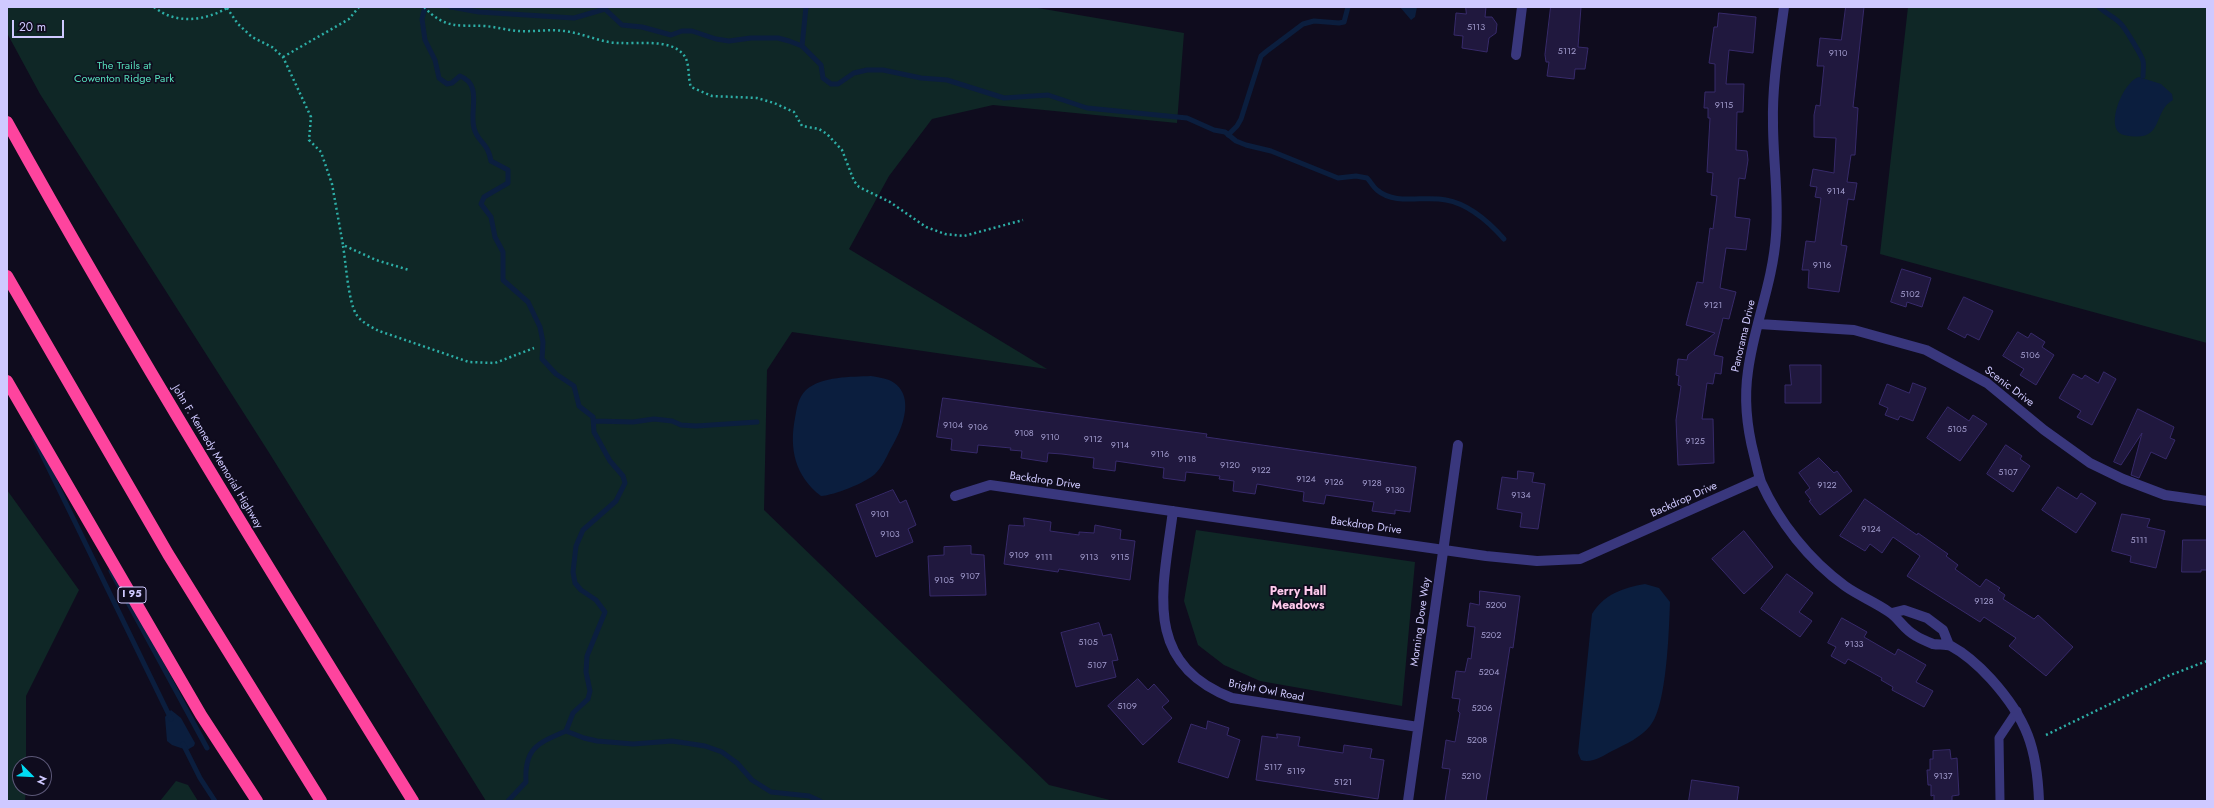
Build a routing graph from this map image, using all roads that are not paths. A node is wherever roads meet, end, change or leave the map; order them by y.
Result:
1 (1522, 7) edge
2 (1784, 7) edge
3 (1516, 55) dead end
4 (7, 122) edge
5 (7, 276) edge
6 (1759, 324) junction
7 (7, 381) edge
8 (1458, 445) dead end
9 (1760, 479) junction
10 (955, 496) dead end
11 (2207, 501) edge
12 (1173, 511) junction
13 (1444, 549) junction
14 (1892, 613) junction
15 (1949, 645) junction
16 (2017, 711) junction
17 (1418, 727) junction
18 (257, 801) edge
19 (321, 801) edge
20 (413, 801) edge
21 (1408, 801) edge
22 (2000, 801) edge
23 (2039, 801) edge

1 - 3 street
2 - 6 street, Panorama Drive
4 - 20 highway, John F. Kennedy Memorial Highway
5 - 19 highway
6 - 9 street, Panorama Drive
6 - 11 street, Scenic Drive
7 - 18 highway, I 95
8 - 13 street, Morning Dove Way
9 - 13 street, Backdrop Drive
9 - 14 street, Panorama Drive
10 - 12 street, Backdrop Drive
12 - 13 street, Backdrop Drive
12 - 17 street, Bright Owl Road
13 - 17 street, Morning Dove Way
14 - 15 street, Panorama Drive
14 - 15 street, Panorama Drive
15 - 16 street, Panorama Drive
16 - 22 lane
16 - 23 street, Panorama Drive
17 - 21 street, Morning Dove Way

